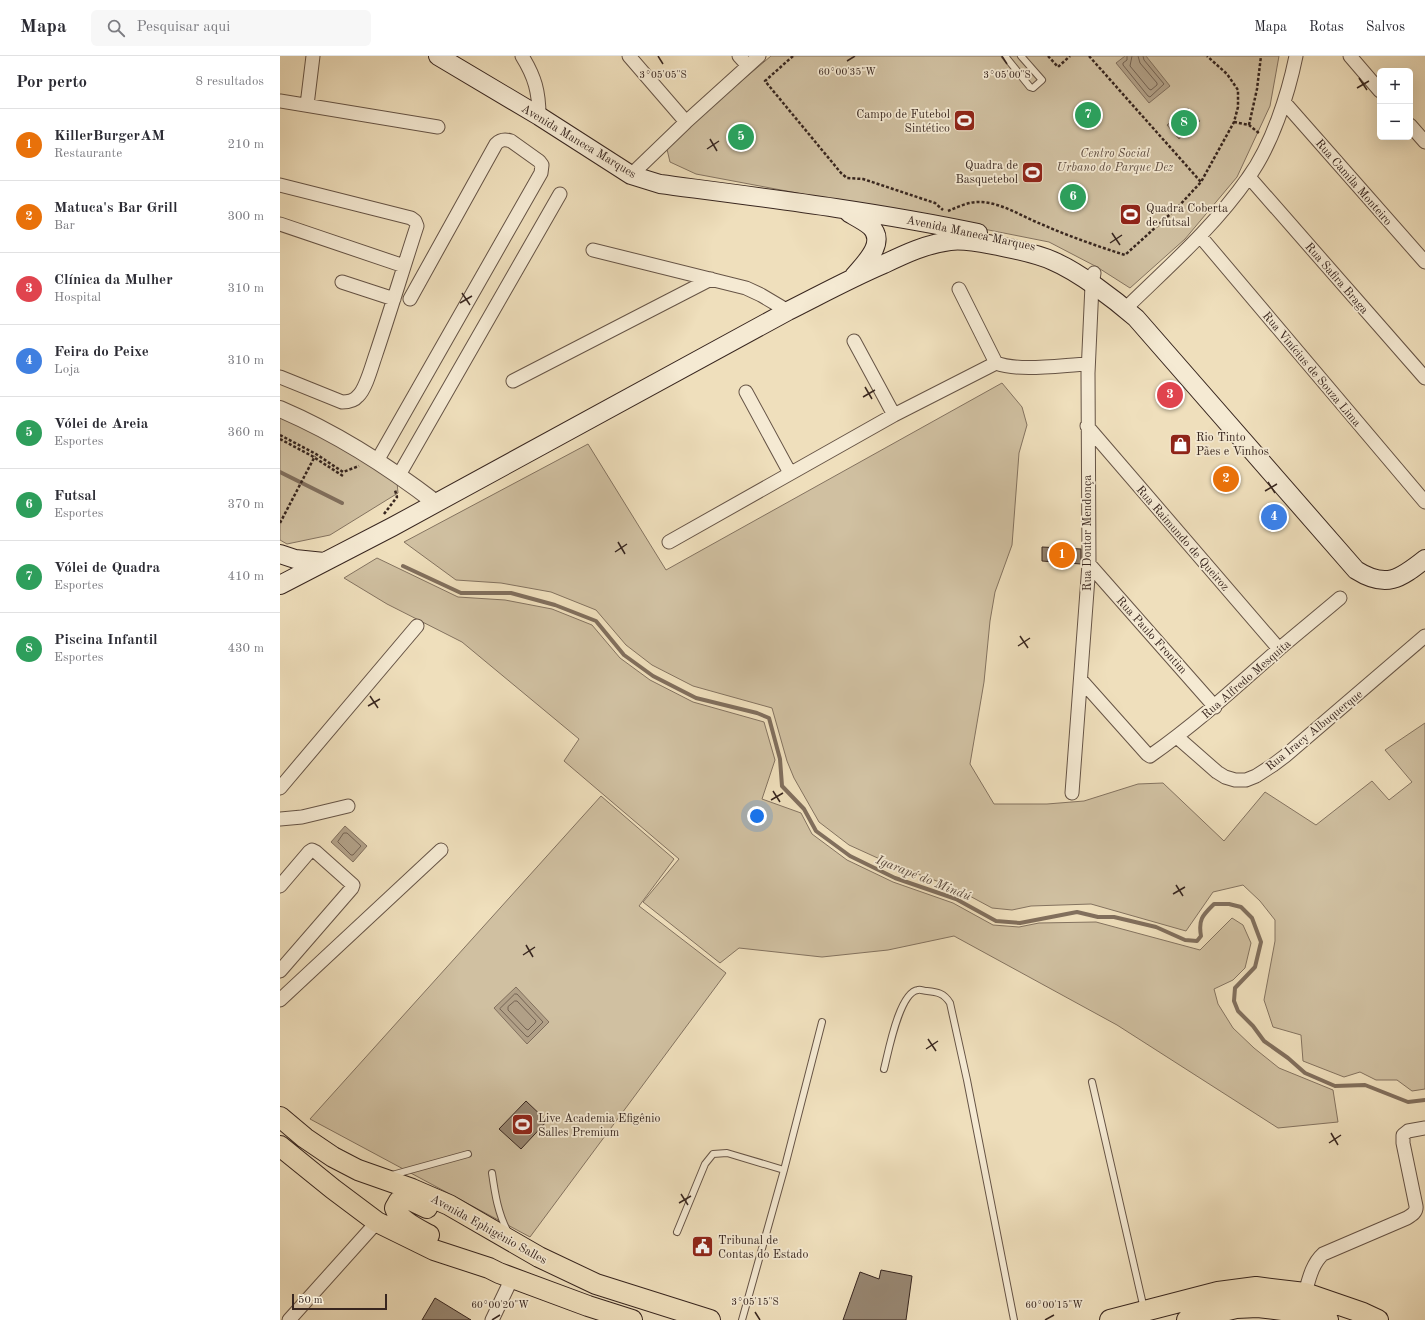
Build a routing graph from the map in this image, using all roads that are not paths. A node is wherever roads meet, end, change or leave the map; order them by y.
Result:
1 (314, 56) edge
2 (438, 56) edge
3 (522, 56) edge
4 (629, 56) edge
5 (739, 56) edge
6 (759, 56) edge
7 (1005, 56) edge
8 (1022, 56) edge
9 (1296, 56) edge
10 (1350, 56) edge
11 (748, 66) junction
12 (1377, 88) edge
13 (280, 101) edge
14 (1284, 102) junction
15 (306, 105) junction
16 (539, 116) junction
17 (686, 122) junction
18 (438, 127) dead end
19 (1413, 128) edge
20 (1425, 142) edge
21 (631, 175) junction
22 (1249, 177) junction
23 (280, 185) edge
24 (560, 194) dead end
25 (843, 209) junction
26 (280, 224) edge
27 (1200, 236) junction
28 (593, 250) dead end
29 (1425, 262) edge
30 (404, 266) junction
31 (852, 278) junction
32 (1093, 279) junction
33 (711, 280) junction
34 (342, 282) dead end
35 (960, 289) dead end
36 (394, 299) junction
37 (410, 299) dead end
38 (1129, 305) junction
39 (788, 311) junction
40 (854, 341) dead end
41 (996, 363) junction
42 (1088, 364) junction
43 (280, 377) edge
44 (1425, 378) edge
45 (513, 381) dead end
46 (746, 392) dead end
47 (280, 409) edge
48 (894, 415) junction
49 (1087, 426) junction
50 (377, 461) junction
51 (790, 473) junction
52 (396, 480) junction
53 (1425, 502) edge
54 (436, 503) junction
55 (669, 542) dead end
56 (1425, 545) edge
57 (280, 554) edge
58 (1425, 559) edge
59 (324, 562) junction
60 (1089, 564) junction
61 (280, 585) edge
62 (1340, 598) dead end
63 (417, 626) dead end
64 (1425, 636) edge
65 (1279, 649) junction
66 (1081, 680) junction
67 (1215, 707) junction
68 (1177, 737) junction
69 (280, 788) edge
70 (1072, 792) dead end
71 (348, 806) dead end
72 (280, 819) edge
73 (441, 850) dead end
74 (280, 886) edge
75 (280, 971) edge
76 (280, 1000) edge
77 (822, 1022) dead end
78 (884, 1069) dead end
79 (1092, 1082) dead end
80 (280, 1117) edge
81 (1425, 1128) edge
82 (280, 1146) edge
83 (468, 1154) dead end
84 (784, 1170) junction
85 (492, 1173) dead end
86 (380, 1178) junction
87 (377, 1222) junction
88 (677, 1232) dead end
89 (513, 1242) junction
90 (539, 1257) junction
91 (489, 1268) junction
92 (512, 1278) junction
93 (1305, 1293) junction
94 (1145, 1311) junction
95 (289, 1320) edge
96 (492, 1320) edge
97 (632, 1320) edge
98 (710, 1320) edge
99 (742, 1320) edge
100 (1014, 1320) edge
101 (1110, 1320) edge
102 (1187, 1320) edge
103 (1328, 1320) edge
104 (1378, 1320) edge

1 - 15 street
2 - 16 main road, Avenida Maneca Marques
3 - 16 street
4 - 17 street
5 - 11 street
6 - 11 street
7 - 8 lane
9 - 14 street
10 - 12 street
11 - 17 street
13 - 15 street
14 - 22 street
14 - 29 street, Rua Camila Monteiro
15 - 18 street
16 - 21 main road, Avenida Maneca Marques
17 - 21 street
19 - 20 street
21 - 25 main road, Avenida Maneca Marques
22 - 27 street
22 - 44 street, Rua Safira Braga
23 - 30 street
24 - 52 street
25 - 31 main road
25 - 32 main road, Avenida Maneca Marques
26 - 30 street
27 - 38 street
27 - 53 street, Rua Vinícius de Souza Lima
28 - 33 street
30 - 36 street
31 - 32 main road, Avenida Maneca Marques
31 - 39 main road, Avenida Maneca Marques
32 - 38 main road, Avenida Maneca Marques
32 - 42 street, Rua Doutor Mendonça
33 - 39 street
33 - 45 street
34 - 36 street
35 - 41 street
36 - 43 street
37 - 50 street
38 - 56 main road, Avenida Maneca Marques
38 - 58 main road, Avenida Maneca Marques
39 - 54 main road, Avenida Maneca Marques
40 - 48 street
41 - 42 street
41 - 48 street
42 - 49 street, Rua Doutor Mendonça
46 - 51 street
47 - 50 street
48 - 51 street
49 - 60 street, Rua Doutor Mendonça
49 - 65 street, Rua Raimundo de Queiroz
50 - 52 street
51 - 55 street
52 - 54 street
54 - 59 main road, Avenida Maneca Marques
57 - 59 main road
59 - 61 main road, Avenida Maneca Marques
60 - 66 street, Rua Doutor Mendonça
60 - 67 street, Rua Paulo Frontim
62 - 65 street, Rua Alfredo Mesquita
63 - 69 street
64 - 68 street, Rua Iracy Albuquerque
65 - 67 street, Rua Alfredo Mesquita
66 - 68 street, Rua Alfredo Mesquita
66 - 70 street, Rua Doutor Mendonça
67 - 68 street, Rua Alfredo Mesquita
71 - 72 street
73 - 76 street
74 - 75 street
77 - 84 lane
78 - 100 lane
79 - 94 lane
80 - 86 main road, Avenida Ephigênio Salles
81 - 93 street
82 - 87 main road
83 - 86 lane
84 - 88 lane
84 - 99 lane
85 - 89 lane
86 - 89 main road, Avenida Ephigênio Salles
87 - 91 main road
87 - 95 street
89 - 90 main road, Avenida Ephigênio Salles
90 - 91 main road
90 - 98 main road, Avenida Ephigênio Salles
91 - 92 main road
92 - 96 street
92 - 97 main road
93 - 94 main road
93 - 104 main road
94 - 101 main road
102 - 103 main road

